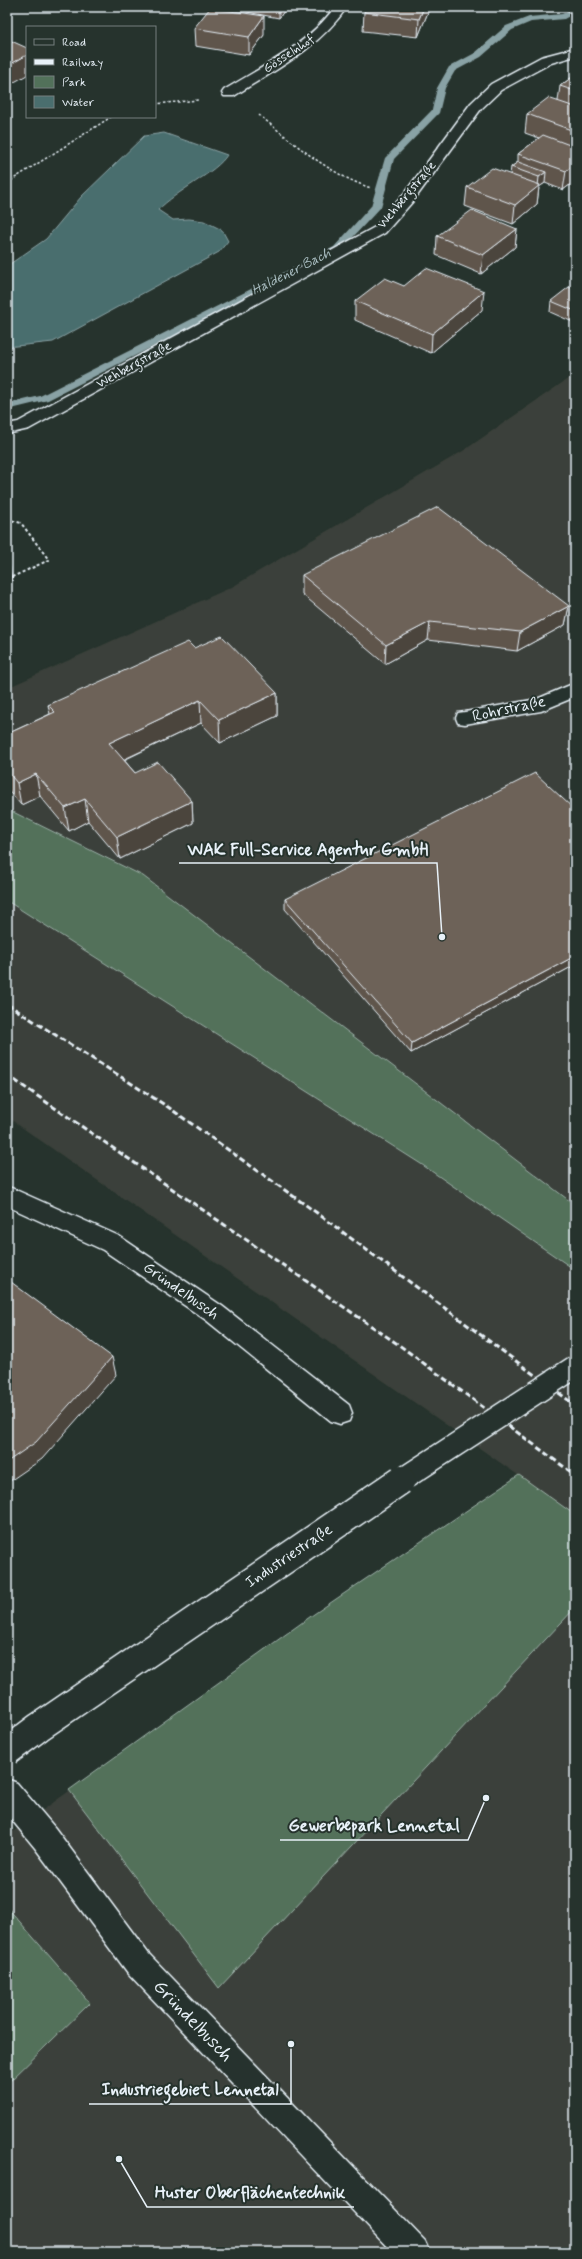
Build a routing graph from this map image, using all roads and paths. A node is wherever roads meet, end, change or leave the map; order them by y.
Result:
1 (341, 7) edge
2 (575, 52) edge
3 (229, 93) junction
4 (156, 104) edge
5 (109, 118) edge
6 (7, 183) edge
7 (359, 185) dead end
8 (7, 429) edge
9 (7, 520) edge
10 (10, 578) dead end
11 (575, 689) edge
12 (465, 718) dead end
13 (7, 1196) edge
14 (575, 1367) edge
15 (340, 1413) dead end
16 (7, 1751) edge
17 (7, 1793) edge
18 (414, 2252) edge

1 - 3 street, Gösselnhof
2 - 8 street, Wehbergstraße
3 - 4 path
3 - 7 path
5 - 6 path
9 - 10 path
11 - 12 street, Rohrstraße
13 - 15 street, Gründelbusch
14 - 16 street, Industriestraße, bridge
17 - 18 street, Gründelbusch

